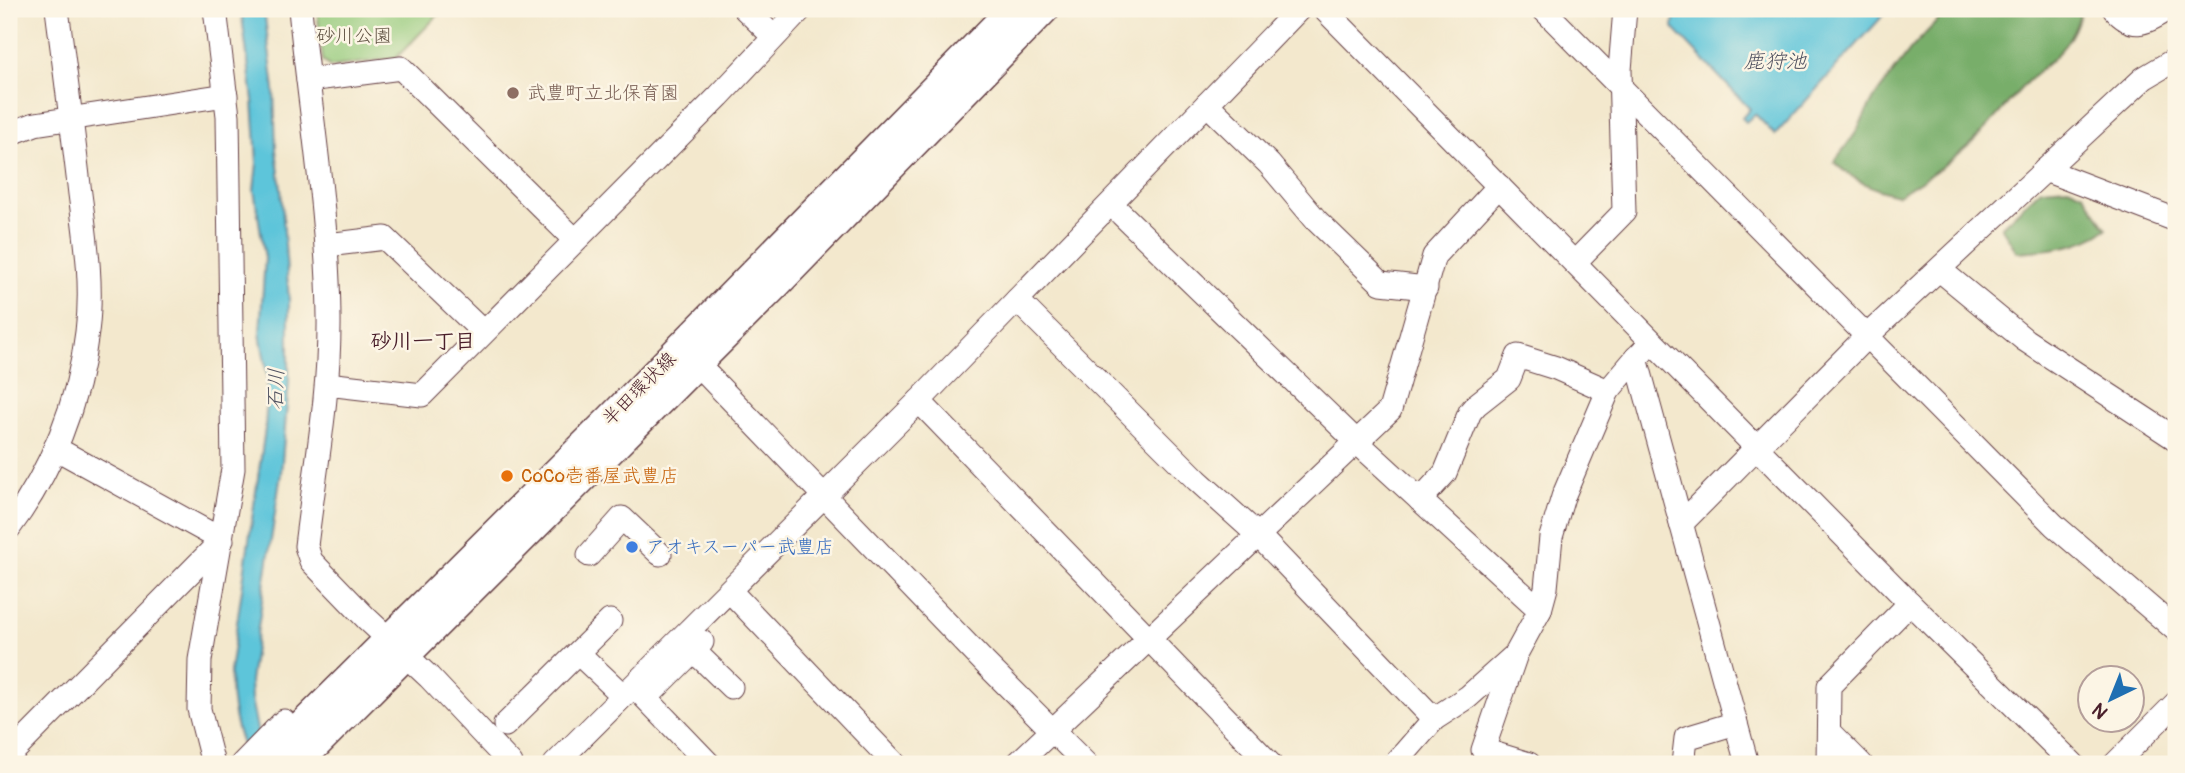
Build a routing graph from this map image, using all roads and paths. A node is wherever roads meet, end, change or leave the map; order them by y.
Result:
1 (57, 9) edge
2 (215, 9) edge
3 (300, 9) edge
4 (745, 9) edge
5 (802, 9) edge
6 (1012, 9) edge
7 (1045, 9) edge
8 (1299, 9) edge
9 (1324, 9) edge
10 (1543, 9) edge
11 (1625, 9) edge
12 (2115, 9) edge
13 (2169, 9) edge
14 (774, 37) junction
15 (2176, 59) edge
16 (308, 80) junction
17 (1621, 86) junction
18 (226, 95) junction
19 (1207, 104) junction
20 (72, 120) junction
21 (9, 134) edge
22 (2045, 170) junction
23 (1499, 186) junction
24 (1111, 204) junction
25 (2176, 220) edge
26 (575, 240) junction
27 (327, 245) junction
28 (1575, 262) junction
29 (1940, 270) junction
30 (1426, 288) junction
31 (1017, 300) junction
32 (483, 332) junction
33 (1867, 336) junction
34 (1652, 341) junction
35 (1636, 358) junction
36 (697, 364) junction
37 (327, 384) junction
38 (1608, 391) junction
39 (919, 401) junction
40 (2176, 439) edge
41 (1357, 442) junction
42 (1756, 447) junction
43 (55, 448) junction
44 (825, 494) junction
45 (1420, 500) junction
46 (1681, 524) junction
47 (9, 528) edge
48 (1258, 536) junction
49 (222, 540) junction
50 (660, 554) dead end
51 (589, 555) dead end
52 (730, 591) junction
53 (1910, 603) junction
54 (1540, 610) junction
55 (610, 621) dead end
56 (2176, 630) edge
57 (1149, 638) junction
58 (398, 648) junction
59 (578, 653) junction
60 (1516, 654) junction
61 (731, 687) dead end
62 (634, 689) junction
63 (2176, 703) edge
64 (1434, 719) junction
65 (1736, 723) junction
66 (505, 725) dead end
67 (1053, 730) junction
68 (1829, 732) junction
69 (288, 742) edge
70 (9, 756) edge
71 (213, 764) edge
72 (242, 764) edge
73 (262, 764) edge
74 (511, 764) edge
75 (555, 764) edge
76 (709, 764) edge
77 (895, 764) edge
78 (1017, 764) edge
79 (1086, 764) edge
80 (1270, 764) edge
81 (1395, 764) edge
82 (1529, 764) edge
83 (1683, 764) edge
84 (1747, 764) edge
85 (1828, 764) edge
86 (1861, 764) edge
87 (2073, 764) edge
88 (2115, 764) edge

1 - 20 street
2 - 18 street
3 - 16 street
4 - 14 street
5 - 14 street
6 - 58 main road, 半田環状線
7 - 36 main road, 半田環状線
8 - 19 street
9 - 23 street
10 - 17 street
11 - 17 street
12 - 13 street
14 - 26 street
15 - 22 street
16 - 26 street
16 - 27 street
17 - 28 street
17 - 33 street
18 - 20 street
18 - 49 street
19 - 24 street
19 - 30 street
20 - 21 street
20 - 43 street
22 - 25 street
22 - 29 street
23 - 28 street
23 - 30 street
24 - 31 street
24 - 41 street
26 - 32 street
27 - 32 street
27 - 37 street
28 - 34 street
29 - 33 street
29 - 40 street
30 - 41 street
31 - 39 street
31 - 48 street
32 - 37 street
33 - 42 street
33 - 56 street
34 - 35 street
34 - 42 street
35 - 38 street
35 - 46 street
36 - 44 street
36 - 58 main road, 半田環状線
37 - 58 street
38 - 45 street
38 - 54 street
39 - 44 street
39 - 57 street
41 - 45 street
41 - 48 street
42 - 46 street
42 - 53 street
43 - 47 street
43 - 49 street
44 - 52 street
44 - 67 street
45 - 54 street
46 - 65 street
48 - 57 street
48 - 64 street
49 - 70 street
49 - 71 street
50 - 51 street
52 - 62 street
52 - 77 street
53 - 68 street
53 - 87 street
54 - 60 street
55 - 59 street
57 - 67 street
57 - 80 street
58 - 69 main road, 半田環状線
58 - 74 street
59 - 62 street
59 - 66 street
60 - 64 street
60 - 82 street
61 - 62 street
62 - 75 street
62 - 76 street
63 - 88 street
64 - 81 street
65 - 83 street
65 - 84 street
67 - 78 street
67 - 79 street
68 - 85 street
68 - 86 street
69 - 72 street
69 - 73 main road, 半田環状線

